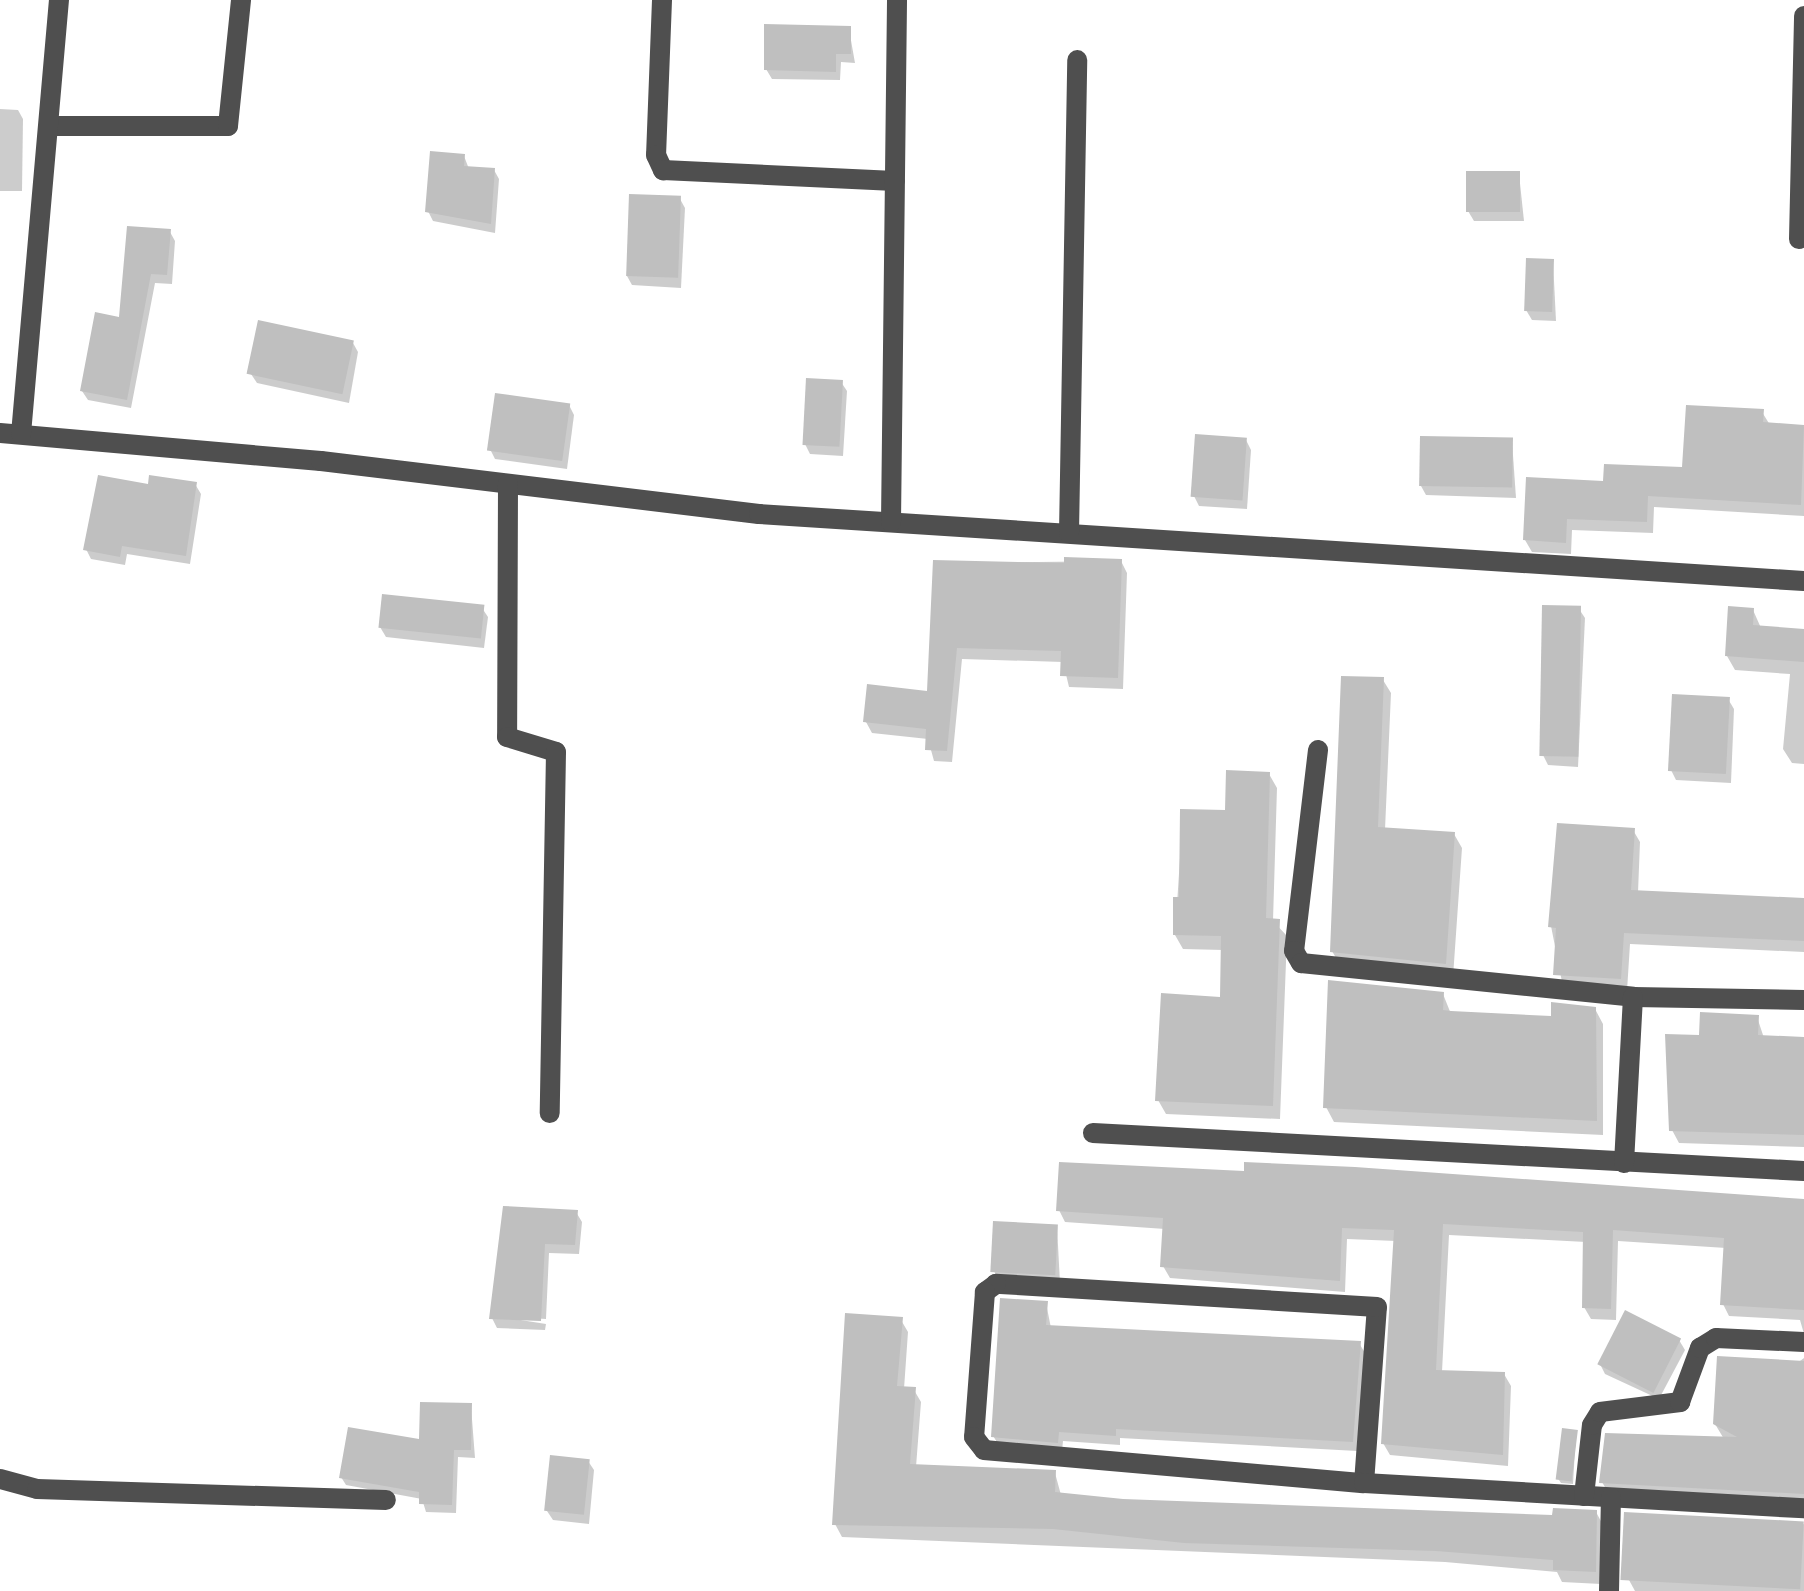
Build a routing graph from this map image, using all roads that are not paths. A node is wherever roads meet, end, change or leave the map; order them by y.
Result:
1 (59, 0) edge
2 (241, 0) edge
3 (662, 0) edge
4 (897, 0) edge
5 (1804, 16) edge
6 (1078, 60) dead end
7 (50, 126) junction
8 (895, 181) junction
9 (1798, 239) dead end
10 (11, 434) edge
11 (508, 484) junction
12 (891, 522) junction
13 (1069, 534) junction
14 (1804, 581) edge
15 (1318, 750) dead end
16 (1632, 997) junction
17 (1804, 1000) edge
18 (550, 1114) dead end
19 (1092, 1133) dead end
20 (1624, 1163) junction
21 (1804, 1170) edge
22 (1804, 1342) edge
23 (1, 1480) edge
24 (1364, 1483) junction
25 (1584, 1496) junction
26 (1611, 1498) junction
27 (386, 1500) dead end
28 (1804, 1508) edge
29 (1609, 1591) edge

1 - 7 street
2 - 7 street
3 - 8 street
4 - 8 street
5 - 9 street
6 - 13 street
7 - 10 street
8 - 12 street
10 - 11 street
11 - 12 street
11 - 18 street
12 - 13 street
13 - 14 street
15 - 16 street
16 - 17 street
16 - 20 street
19 - 20 street
20 - 21 street
22 - 25 street
23 - 27 street
24 - 24 street
24 - 25 street
25 - 26 street
26 - 28 street
26 - 29 street

